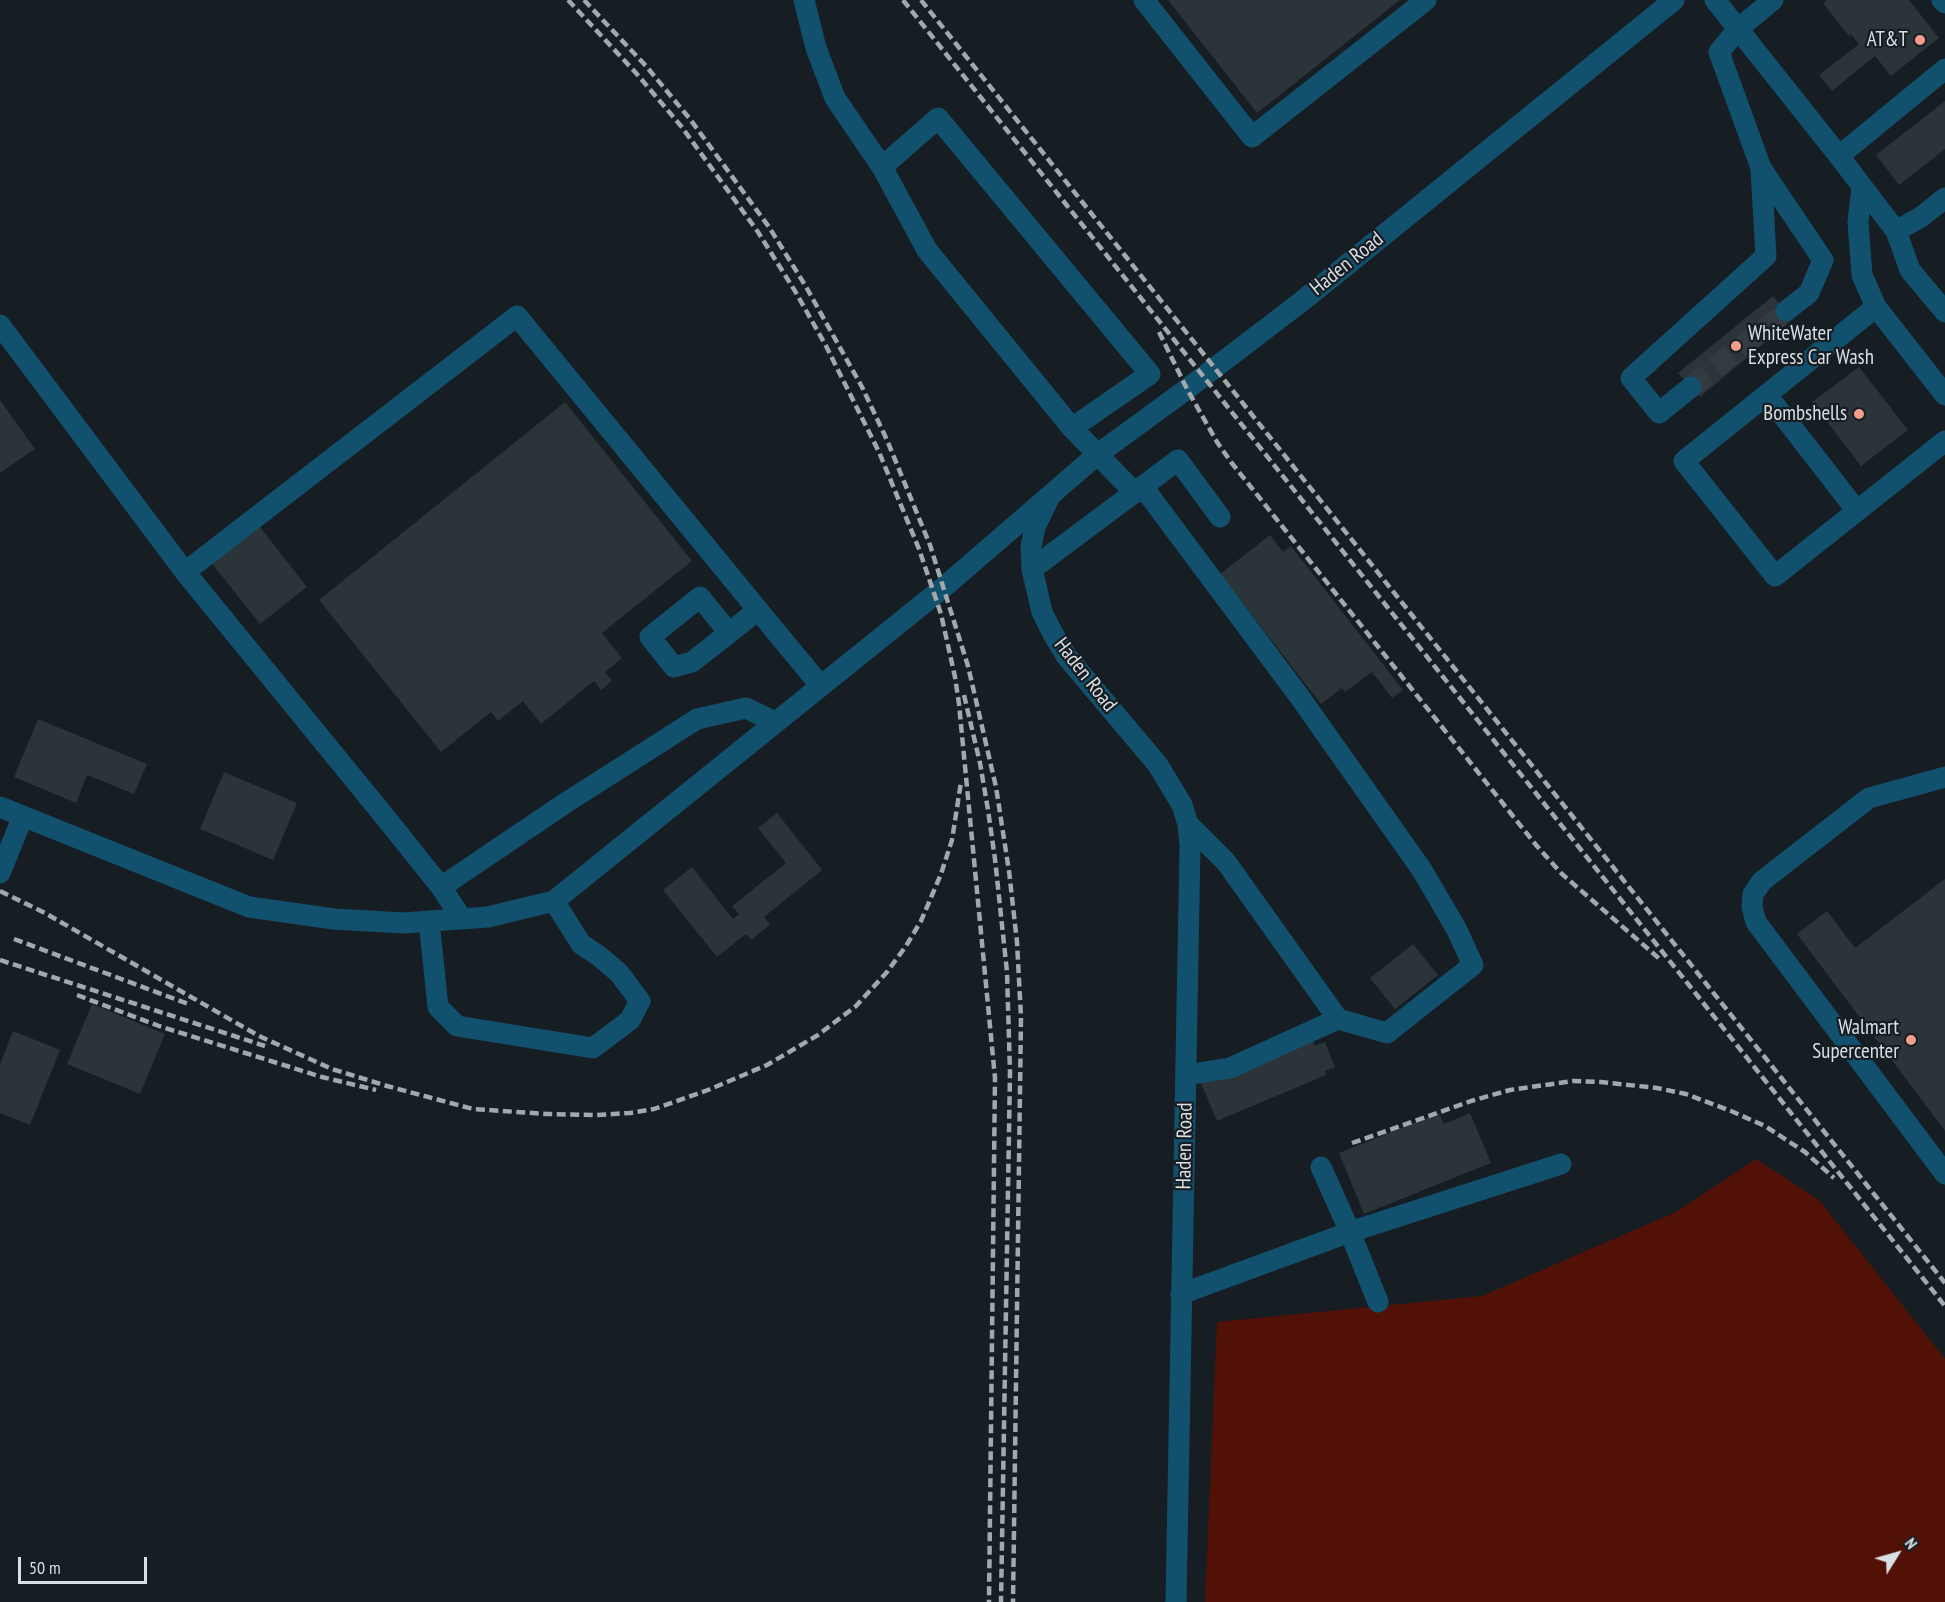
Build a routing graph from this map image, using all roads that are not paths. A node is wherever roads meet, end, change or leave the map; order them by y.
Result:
1 (804, 0) edge
2 (1144, 0) edge
3 (1426, 0) edge
4 (1674, 0) edge
5 (1715, 0) edge
6 (1773, 0) edge
7 (1738, 29) junction
8 (1945, 69) edge
9 (1839, 156) junction
10 (882, 167) junction
11 (1761, 168) junction
12 (1862, 187) junction
13 (1945, 198) edge
14 (1896, 231) junction
15 (1943, 306) edge
16 (1876, 307) junction
17 (1786, 311) tunnel mouth
18 (0, 325) edge
19 (1691, 387) tunnel mouth
20 (1767, 395) junction
21 (1945, 395) edge
22 (1072, 428) junction
23 (1945, 441) edge
24 (1098, 454) junction
25 (1139, 490) junction
26 (1053, 491) junction
27 (1857, 511) junction
28 (1220, 517) dead end
29 (1032, 569) junction
30 (185, 572) junction
31 (758, 610) junction
32 (729, 633) dead end
33 (820, 685) junction
34 (775, 722) junction
35 (1945, 777) edge
36 (0, 807) edge
37 (23, 816) junction
38 (1188, 825) junction
39 (0, 873) edge
40 (441, 887) junction
41 (554, 901) junction
42 (462, 919) junction
43 (429, 921) junction
44 (1338, 1019) junction
45 (1186, 1075) junction
46 (1561, 1164) dead end
47 (1321, 1167) dead end
48 (1945, 1174) edge
49 (1350, 1232) junction
50 (1181, 1294) junction
51 (1378, 1302) dead end
52 (1176, 1602) edge

1 - 10 street
2 - 3 street
4 - 24 street, Haden Road
5 - 7 street
6 - 7 street
7 - 9 street
7 - 11 street
8 - 9 street
9 - 12 street
10 - 22 street
10 - 22 street
11 - 17 street
11 - 19 street
12 - 14 street
12 - 16 street
13 - 14 street
14 - 15 street
16 - 20 street
16 - 21 street
18 - 30 street
20 - 27 street
20 - 27 street
22 - 24 street
23 - 27 street
24 - 25 street
24 - 26 street, Haden Road
25 - 28 street
25 - 29 street
25 - 44 street
26 - 29 street, Haden Road
26 - 33 street
29 - 38 street, Haden Road
30 - 31 street
30 - 40 street
31 - 32 street
31 - 33 street
33 - 34 street
34 - 40 street
34 - 41 street
35 - 48 street
36 - 37 street
37 - 39 street
37 - 43 street
38 - 44 street
38 - 45 street, Haden Road
40 - 42 street
41 - 42 street
41 - 43 street
42 - 43 street
44 - 45 street
45 - 50 street, Haden Road
46 - 49 street
47 - 49 street
49 - 50 street
49 - 51 street
50 - 52 street, Haden Road

